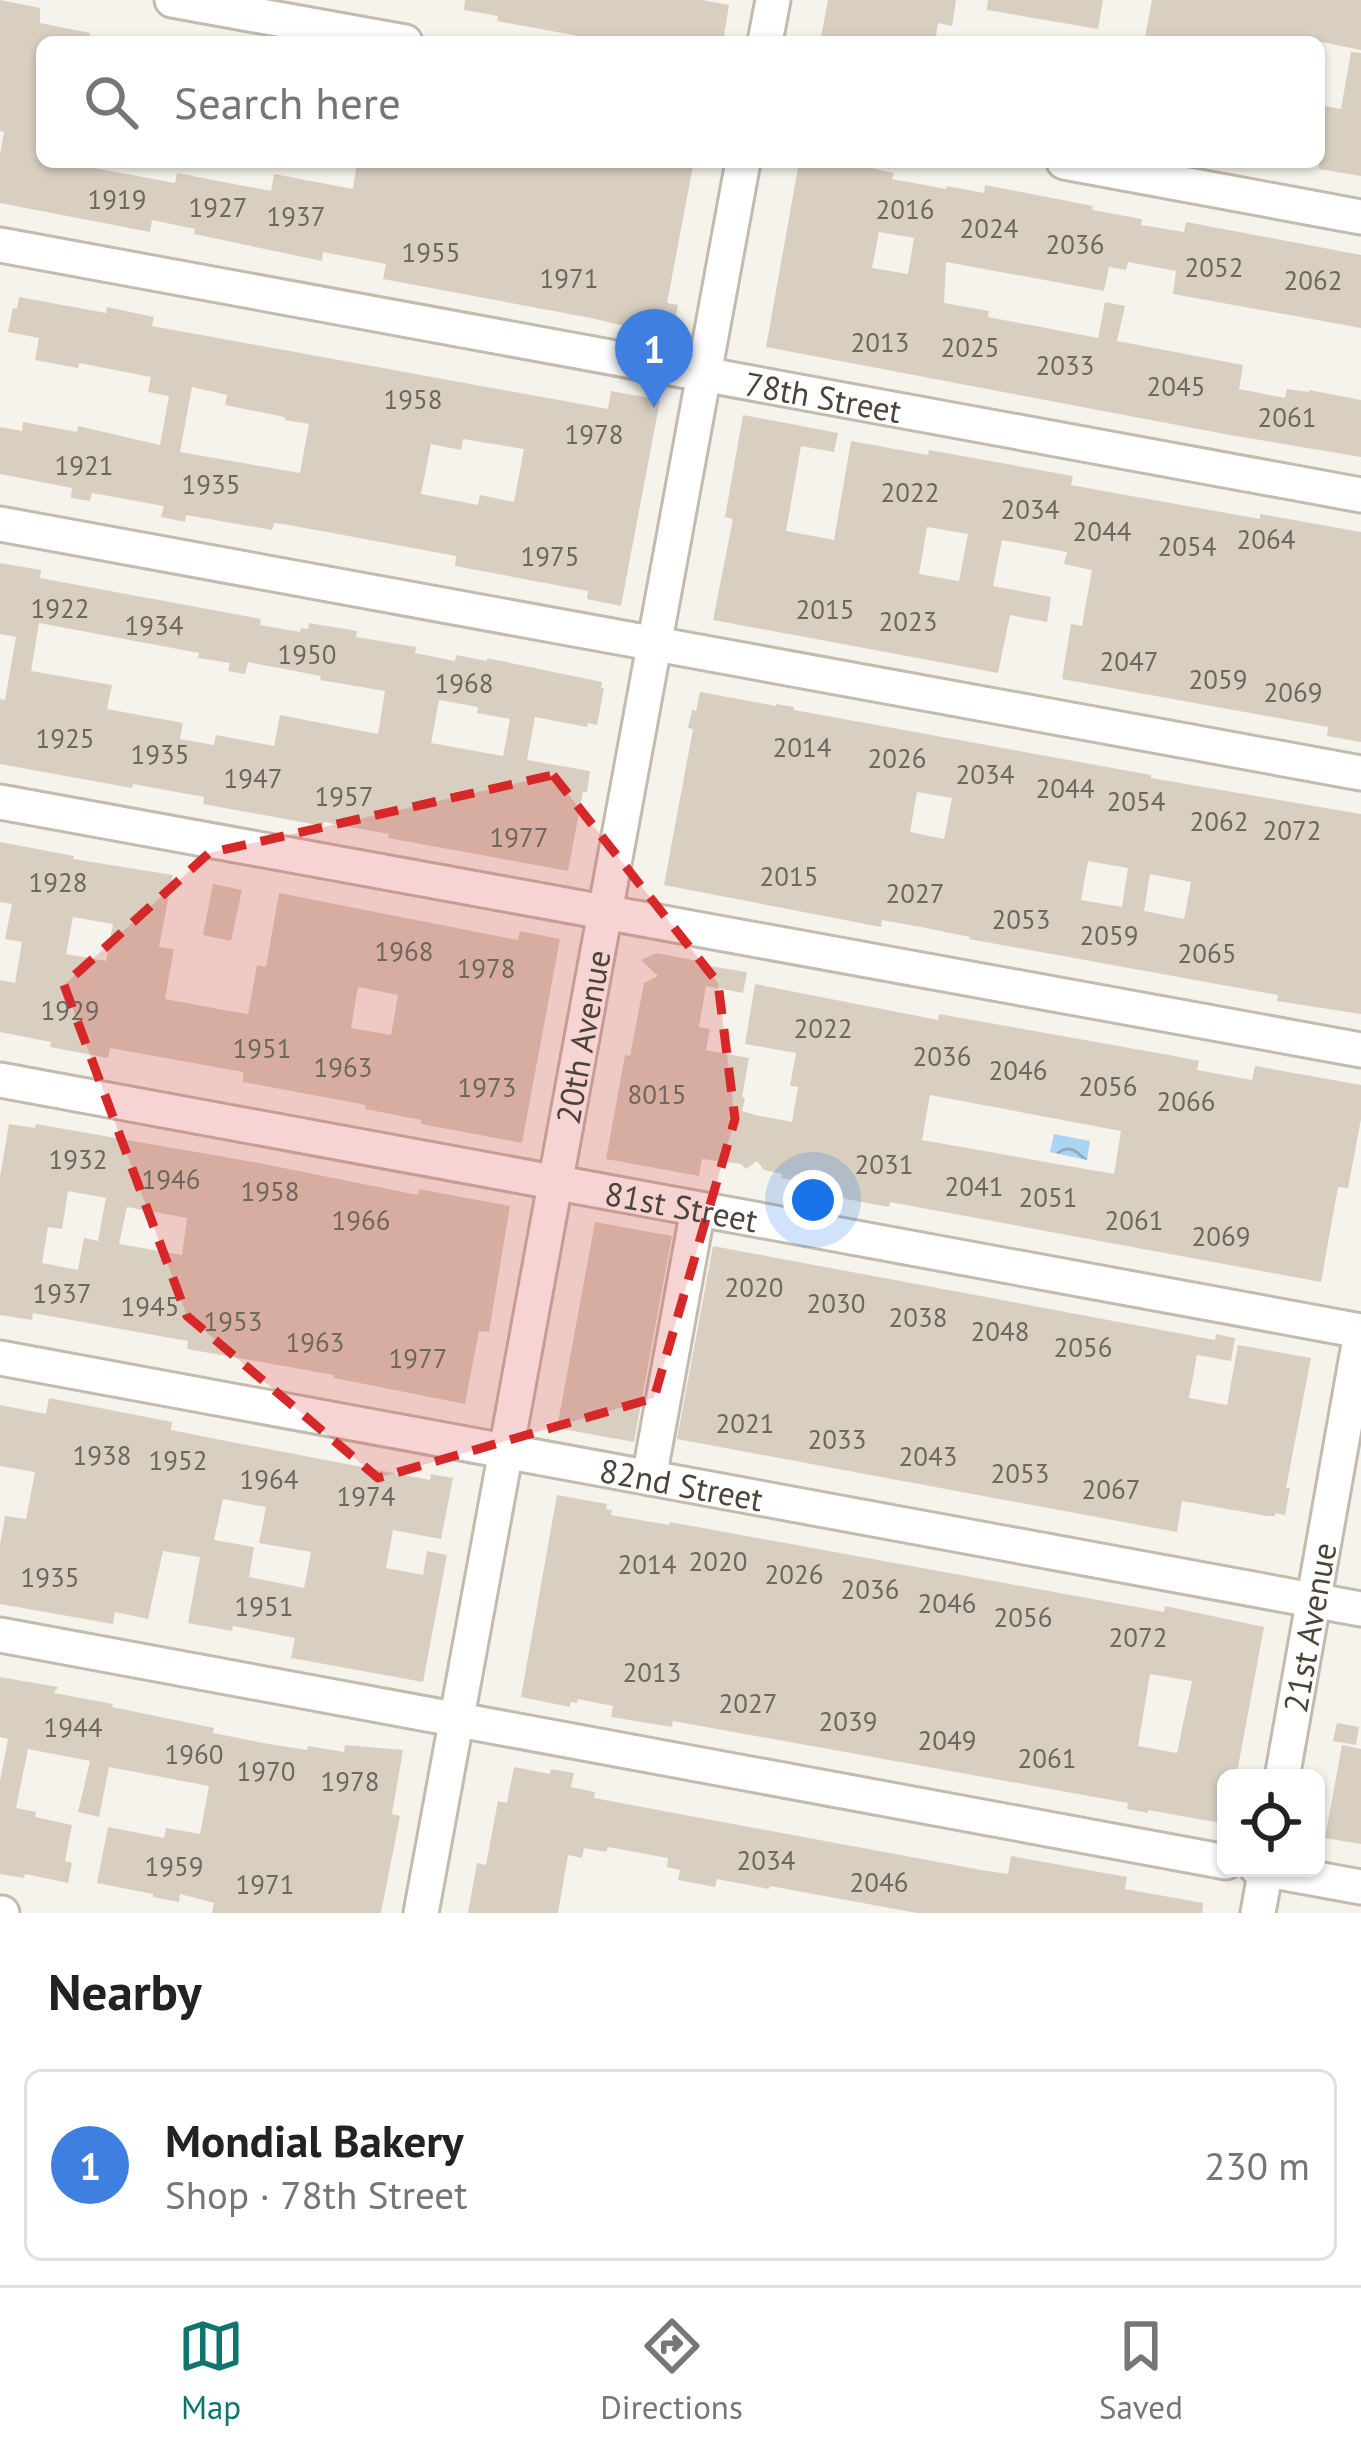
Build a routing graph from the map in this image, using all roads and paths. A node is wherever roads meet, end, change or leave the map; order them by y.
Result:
1 (172, 0) edge
2 (773, 0) edge
3 (372, 36) edge
4 (766, 36) edge
5 (741, 168) edge
6 (1096, 168) edge
7 (1361, 217) edge
8 (0, 245) edge
9 (704, 375) junction
10 (1361, 495) edge
11 (0, 524) edge
12 (653, 642) junction
13 (1361, 773) edge
14 (0, 802) edge
15 (605, 912) junction
16 (1361, 1050) edge
17 (0, 1080) edge
18 (555, 1181) junction
19 (698, 1209) junction
20 (1361, 1332) edge
21 (0, 1358) edge
22 (507, 1449) junction
23 (650, 1478) junction
24 (1312, 1600) junction
25 (1361, 1609) edge
26 (0, 1635) edge
27 (457, 1719) junction
28 (1284, 1769) edge
29 (1217, 1860) edge
30 (1262, 1877) edge
31 (1307, 1877) edge
32 (1361, 1887) edge
33 (421, 1913) edge
34 (1258, 1913) edge

1 - 3 street
2 - 4 street
5 - 9 street, 20th Avenue
6 - 7 street
8 - 9 street, 78th Street
9 - 10 street, 78th Street
9 - 12 street, 20th Avenue
11 - 12 street
12 - 13 street
12 - 15 street, 20th Avenue
14 - 15 street
15 - 16 street
15 - 18 street, 20th Avenue
17 - 18 street, 81st Street
18 - 19 street, 81st Street
18 - 22 street, 20th Avenue
19 - 20 street, 81st Street
19 - 23 street
20 - 24 street, 21st Avenue
21 - 22 street, 82nd Street
22 - 23 street, 82nd Street
22 - 27 street, 20th Avenue
23 - 24 street, 82nd Street
24 - 25 street, 82nd Street
24 - 28 street, 21st Avenue
26 - 27 street
27 - 29 street
27 - 33 street, 20th Avenue
30 - 34 street
31 - 32 street

